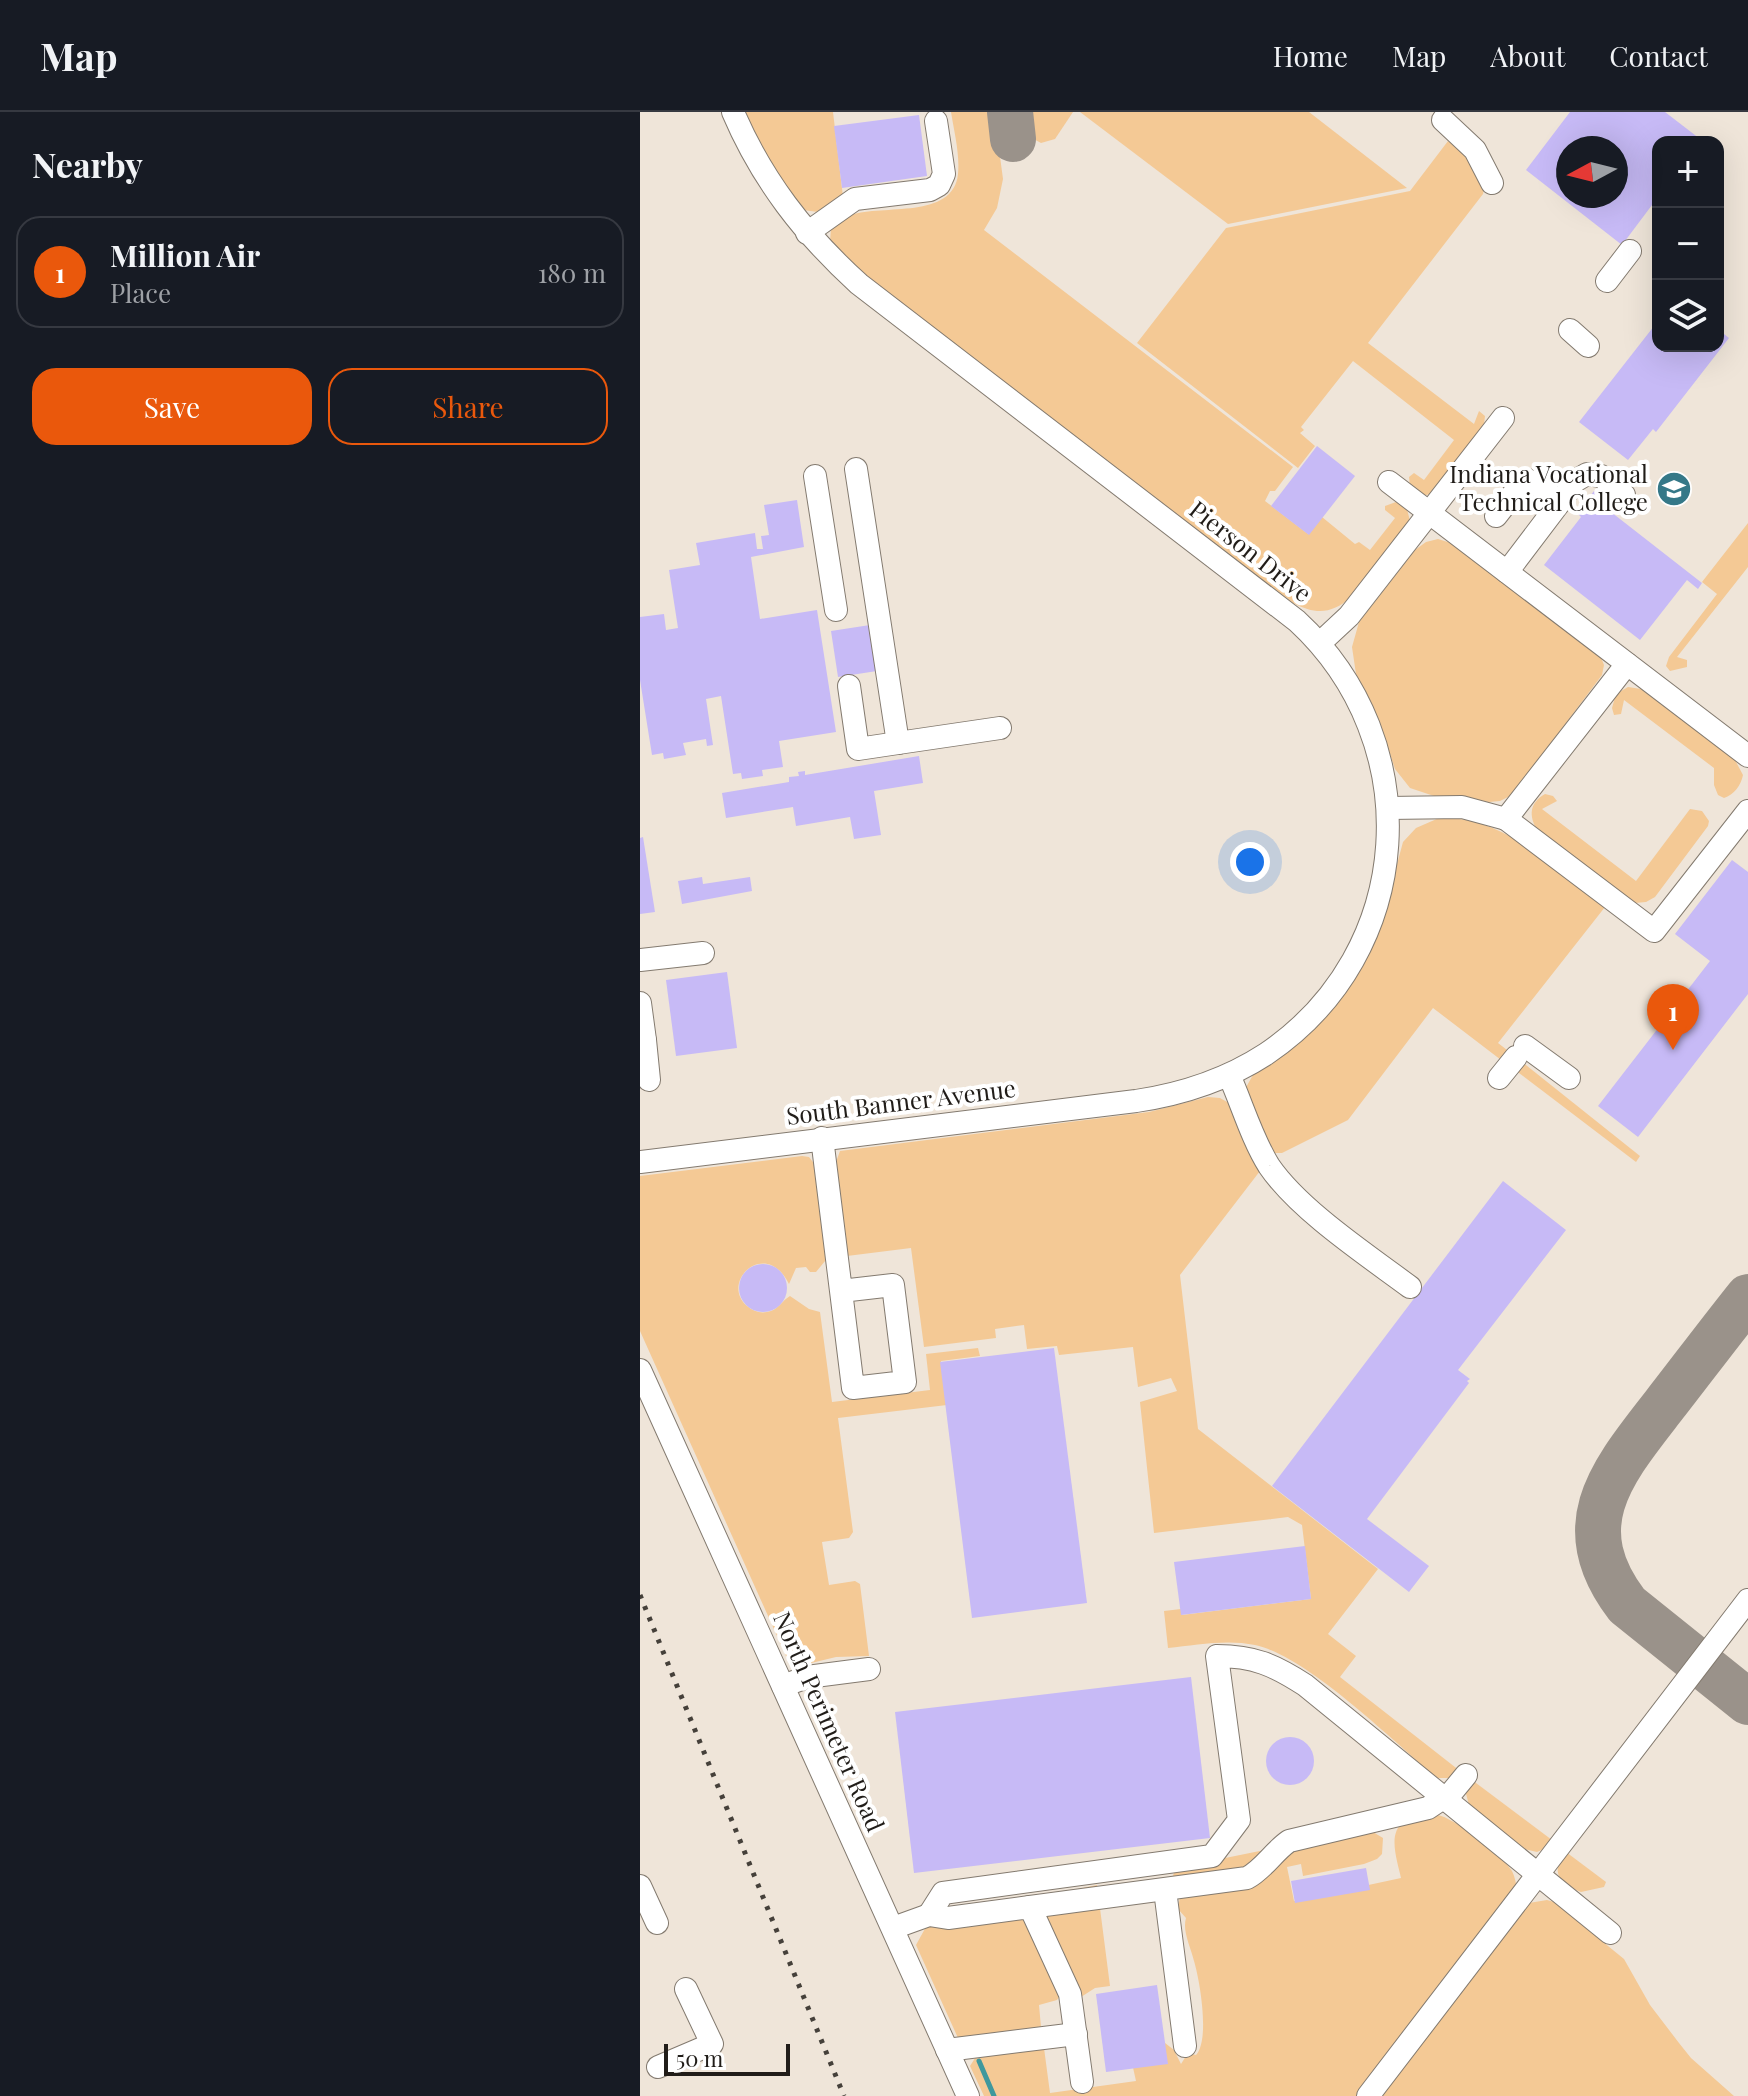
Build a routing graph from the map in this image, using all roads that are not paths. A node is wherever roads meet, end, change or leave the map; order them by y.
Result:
1 (733, 112) edge
2 (1443, 120) dead end
3 (936, 121) dead end
4 (1492, 183) dead end
5 (807, 233) junction
6 (1630, 251) dead end
7 (1607, 281) dead end
8 (1570, 330) dead end
9 (1588, 346) dead end
10 (1503, 418) dead end
11 (856, 469) dead end
12 (815, 476) dead end
13 (1389, 482) dead end
14 (1624, 495) dead end
15 (1560, 502) junction
16 (1428, 512) junction
17 (1496, 516) dead end
18 (1507, 572) junction
19 (836, 610) dead end
20 (1320, 643) junction
21 (1627, 664) junction
22 (849, 686) dead end
23 (1000, 728) dead end
24 (898, 743) junction
25 (1748, 756) edge
26 (1388, 808) junction
27 (1748, 811) edge
28 (1506, 819) junction
29 (703, 953) dead end
30 (640, 960) edge
31 (640, 1003) edge
32 (642, 1040) edge
33 (1229, 1075) junction
34 (1499, 1078) dead end
35 (1569, 1078) dead end
36 (649, 1080) dead end
37 (1167, 1097) joint
38 (822, 1138) junction
39 (640, 1162) edge
40 (1410, 1287) dead end
41 (841, 1291) junction
42 (640, 1370) edge
43 (1748, 1600) edge
44 (869, 1669) dead end
45 (783, 1686) junction
46 (1466, 1775) dead end
47 (1443, 1798) junction
48 (1538, 1874) junction
49 (640, 1886) edge
50 (1165, 1890) junction
51 (1030, 1907) junction
52 (929, 1915) junction
53 (657, 1923) dead end
54 (893, 1928) junction
55 (1610, 1933) dead end
56 (686, 1989) dead end
57 (1076, 2034) junction
58 (1185, 2046) dead end
59 (947, 2050) junction
60 (658, 2067) dead end
61 (1082, 2082) dead end
62 (968, 2096) edge
63 (1368, 2096) edge

1 - 5 street, Pierson Drive
2 - 4 street
3 - 5 street
5 - 20 street, Pierson Drive
6 - 7 street
8 - 9 street
10 - 16 street
11 - 24 street
12 - 19 street
13 - 16 street
14 - 15 street
15 - 17 street
15 - 18 street
16 - 18 street
16 - 20 street
18 - 21 street
20 - 26 street, Pierson Drive
21 - 25 street
21 - 28 street
22 - 24 street
23 - 24 street
26 - 28 street
26 - 33 street, Pierson Drive
27 - 28 street
29 - 30 street
31 - 32 street
32 - 36 street
33 - 37 street, Pierson Drive
33 - 40 street
34 - 35 street
37 - 38 street, South Banner Avenue
38 - 39 street, South Banner Avenue
38 - 41 street
41 - 41 street
42 - 45 street, North Perimeter Road
43 - 48 street
44 - 45 street
45 - 54 street, North Perimeter Road
46 - 47 street
47 - 48 street
47 - 50 street
47 - 52 street
48 - 55 street
48 - 63 street
49 - 53 street
50 - 51 street
50 - 58 street
51 - 52 street
51 - 57 street
52 - 54 street
54 - 59 street, North Perimeter Road
56 - 60 street
57 - 59 street
57 - 61 street
59 - 62 street, North Perimeter Road

